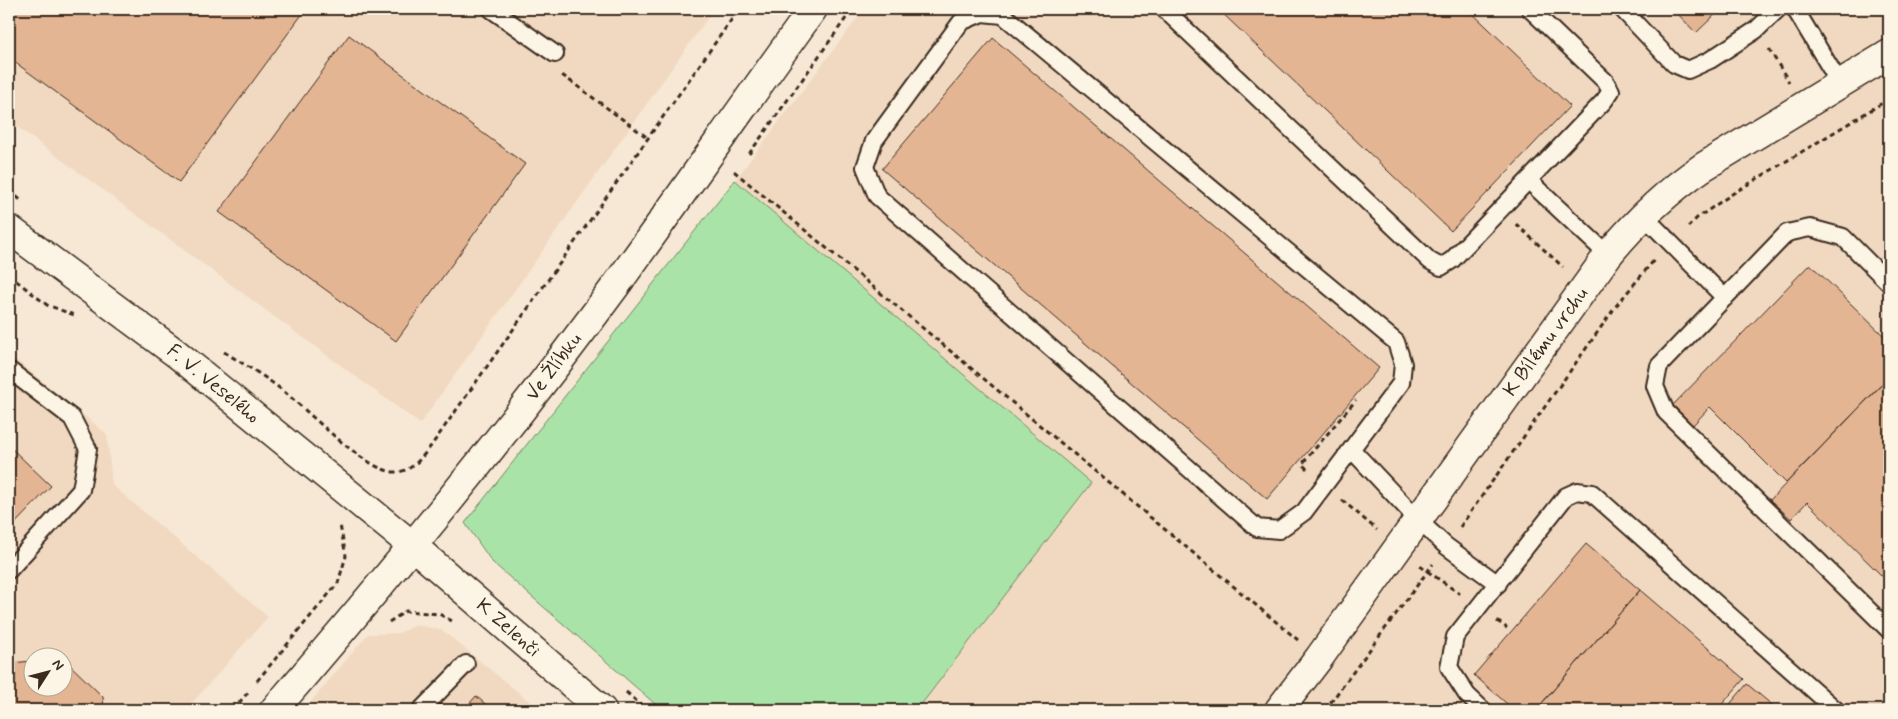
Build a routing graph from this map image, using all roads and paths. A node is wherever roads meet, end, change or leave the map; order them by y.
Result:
1 (491, 9) edge
2 (739, 9) edge
3 (813, 9) edge
4 (1164, 9) edge
5 (1530, 9) edge
6 (1622, 9) edge
7 (1735, 9) edge
8 (1778, 9) edge
9 (1795, 9) edge
10 (849, 14) dead end
11 (1756, 30) junction
12 (555, 54) joint
13 (1889, 54) edge
14 (1840, 84) junction
15 (1889, 99) edge
16 (1803, 106) junction
17 (648, 138) junction
18 (1823, 138) junction
19 (747, 156) dead end
20 (741, 164) dead end
21 (1529, 181) junction
22 (9, 191) edge
23 (24, 203) dead end
24 (1500, 210) junction
25 (1644, 216) junction
26 (9, 229) edge
27 (1670, 243) junction
28 (1608, 255) junction
29 (9, 275) edge
30 (1889, 283) edge
31 (1587, 286) junction
32 (1725, 298) junction
33 (1616, 306) junction
34 (81, 318) dead end
35 (218, 348) dead end
36 (9, 370) edge
37 (1352, 450) junction
38 (334, 519) dead end
39 (1418, 520) junction
40 (413, 546) junction
41 (1446, 546) junction
42 (9, 570) edge
43 (1498, 584) junction
44 (1889, 630) edge
45 (1319, 658) junction
46 (466, 664) dead end
47 (1347, 679) junction
48 (233, 710) edge
49 (274, 710) edge
50 (421, 710) edge
51 (602, 710) edge
52 (1279, 710) edge
53 (1324, 710) edge
54 (1483, 710) edge
55 (1836, 710) edge

1 - 12 lane
2 - 17 path
3 - 40 street, Ve Žlíbku
4 - 24 lane
5 - 21 lane
6 - 11 lane
7 - 11 path
8 - 11 lane
9 - 14 lane
10 - 19 path
11 - 16 path
12 - 17 path
13 - 14 street, K Bílému vrchu
14 - 16 street, K Bílému vrchu
15 - 18 path
16 - 18 path
16 - 25 street, K Bílému vrchu
17 - 35 path
18 - 27 path
20 - 45 path
21 - 24 lane
21 - 28 lane
22 - 23 path
24 - 31 path
25 - 27 lane
25 - 28 street, K Bílému vrchu
26 - 40 street, F. V. Veselého
27 - 32 lane
27 - 33 path
28 - 31 street, K Bílému vrchu
29 - 34 path
30 - 32 lane
31 - 33 path
31 - 39 street, K Bílému vrchu
32 - 44 lane
33 - 41 path
36 - 42 lane
37 - 37 lane
37 - 39 lane
38 - 48 path
39 - 41 lane
39 - 45 street, K Bílému vrchu
40 - 49 street, Ve Žlíbku
40 - 51 street, K Zelenči
41 - 43 lane
41 - 47 path
43 - 54 lane
43 - 55 lane
45 - 47 path
45 - 52 street, K Bílému vrchu
46 - 50 lane
47 - 53 path

